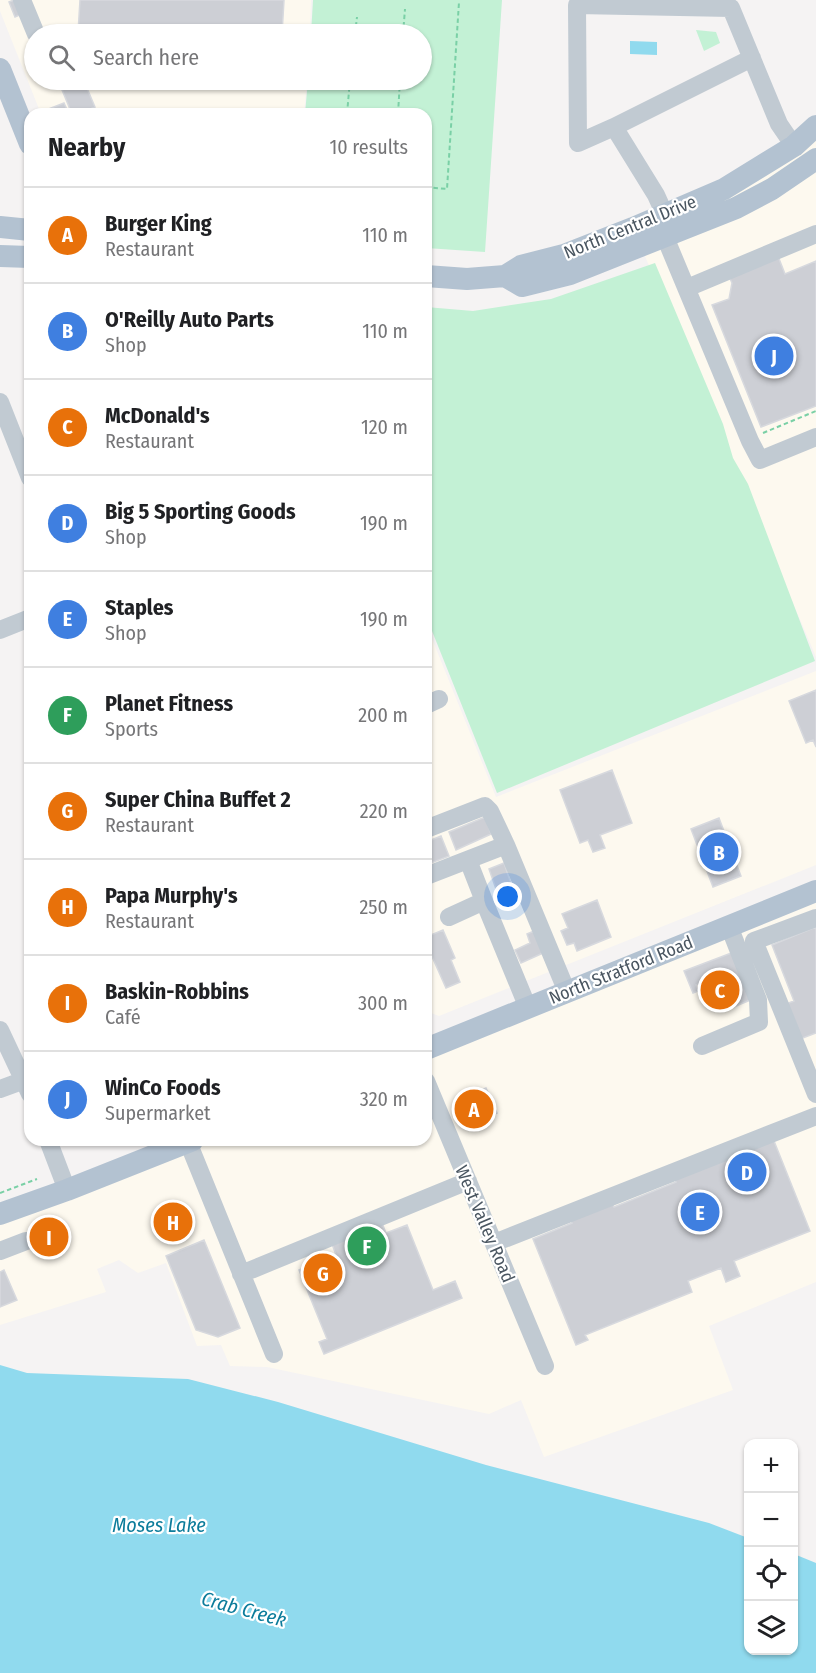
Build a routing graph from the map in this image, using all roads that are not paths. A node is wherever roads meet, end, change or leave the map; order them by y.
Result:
1 (22, 0) edge
2 (32, 24) edge
3 (752, 58) junction
4 (0, 69) edge
5 (816, 126) edge
6 (614, 127) junction
7 (24, 129) edge
8 (794, 146) junction
9 (816, 159) edge
10 (663, 223) junction
11 (0, 227) edge
12 (24, 229) edge
13 (816, 234) edge
14 (0, 256) edge
15 (24, 257) edge
16 (432, 276) edge
17 (687, 288) junction
18 (0, 402) edge
19 (816, 437) edge
20 (24, 463) edge
21 (24, 620) edge
22 (0, 630) edge
23 (432, 827) edge
24 (506, 845) junction
25 (468, 860) junction
26 (432, 874) edge
27 (816, 891) edge
28 (484, 901) junction
29 (448, 917) dead end
30 (816, 918) edge
31 (729, 926) junction
32 (567, 992) junction
33 (528, 1008) junction
34 (0, 1030) edge
35 (702, 1046) dead end
36 (432, 1047) edge
37 (24, 1076) edge
38 (24, 1085) edge
39 (0, 1089) edge
40 (816, 1094) edge
41 (432, 1095) edge
42 (816, 1116) edge
43 (50, 1146) edge
44 (177, 1146) edge
45 (192, 1146) edge
46 (468, 1180) junction
47 (67, 1190) junction
48 (0, 1214) edge
49 (26, 1241) dead end
50 (494, 1243) junction
51 (0, 1251) edge
52 (241, 1274) junction
53 (274, 1354) dead end
54 (545, 1366) dead end

1 - 2 street
3 - 6 street
3 - 6 street
3 - 8 street
4 - 7 main road
5 - 8 main road, North Central Drive
6 - 10 street
8 - 10 main road, North Central Drive
9 - 10 main road
10 - 16 main road
10 - 17 street
11 - 12 main road
13 - 17 street
14 - 15 main road
17 - 19 street
18 - 20 street
21 - 22 street
23 - 24 street
24 - 25 street
24 - 32 street
25 - 26 street
25 - 28 street
27 - 31 main road, North Stratford Road
28 - 29 street
28 - 33 street
30 - 40 street
31 - 32 main road, North Stratford Road
31 - 35 street
32 - 33 main road, North Stratford Road
33 - 36 main road, North Stratford Road
34 - 37 street
38 - 39 street
41 - 46 street, West Valley Road
42 - 50 street
43 - 47 street
44 - 47 main road
45 - 52 street
46 - 50 street, West Valley Road
46 - 52 street
47 - 48 main road
49 - 51 street
50 - 54 street, West Valley Road
52 - 53 street

